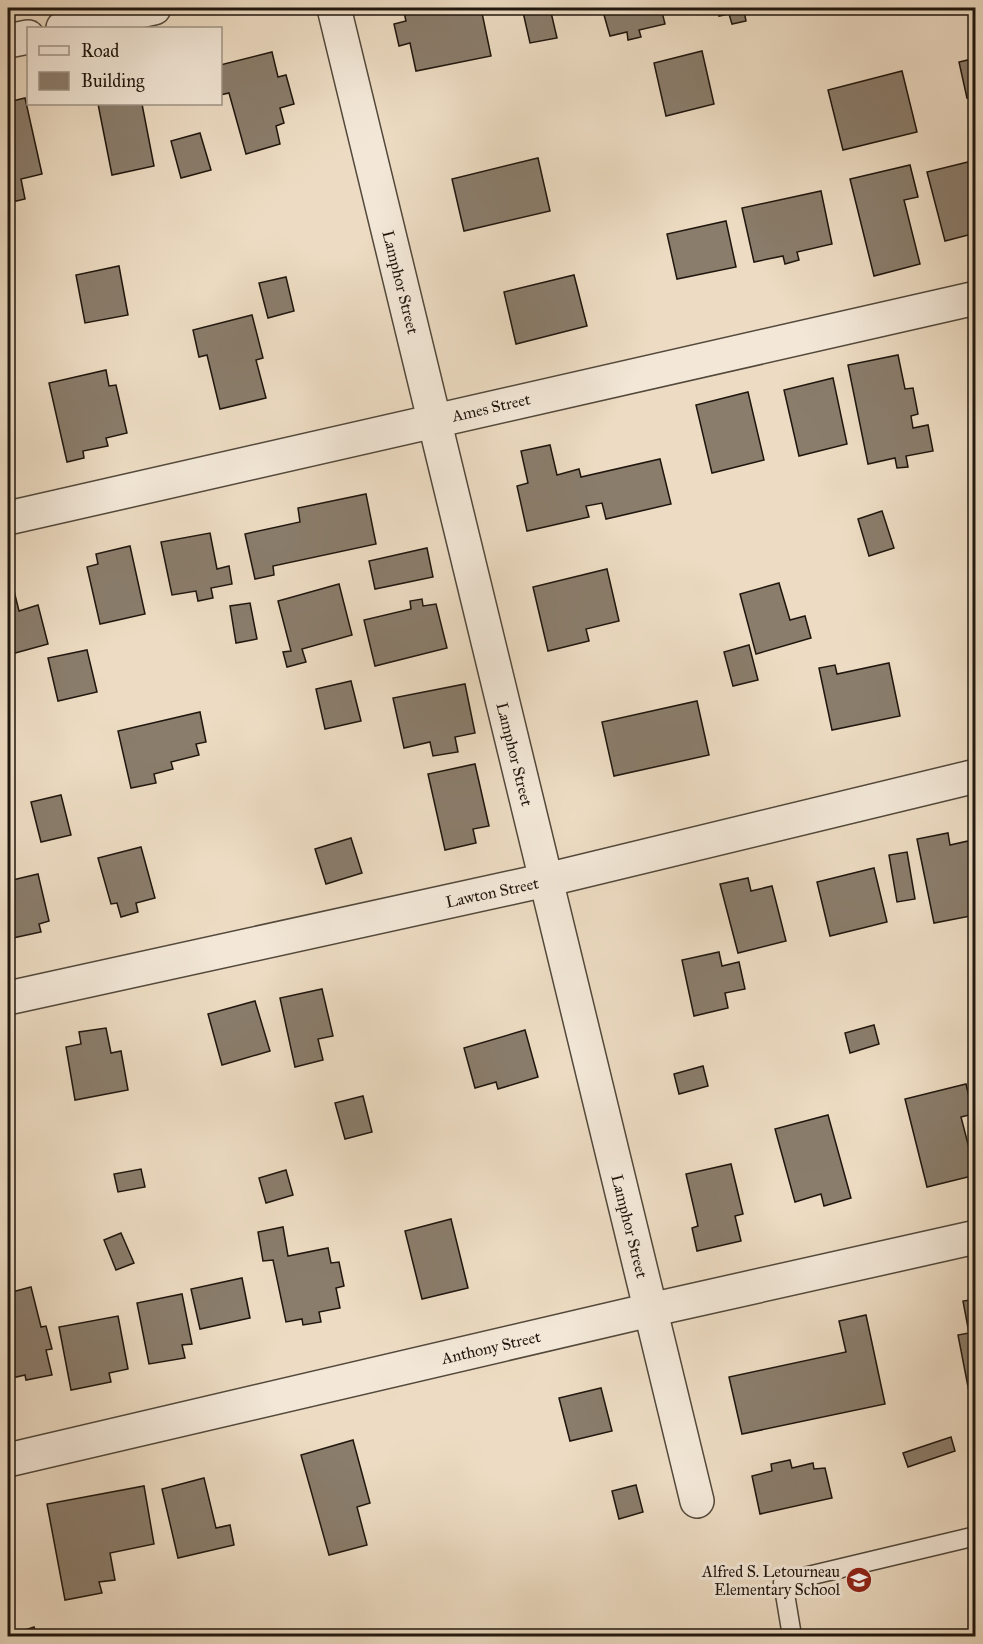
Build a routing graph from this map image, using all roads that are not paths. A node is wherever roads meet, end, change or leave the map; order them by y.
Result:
1 (154, 8) edge
2 (334, 8) edge
3 (68, 27) edge
4 (27, 37) edge
5 (8, 42) edge
6 (975, 298) edge
7 (435, 420) junction
8 (8, 518) edge
9 (975, 776) edge
10 (546, 880) junction
11 (8, 998) edge
12 (975, 1237) edge
13 (650, 1310) junction
14 (8, 1461) edge
15 (697, 1501) dead end
16 (975, 1536) edge
17 (792, 1636) edge

1 - 3 street
2 - 7 street, Lamphor Street
4 - 5 street
6 - 7 street, Ames Street
7 - 8 street, Ames Street
7 - 10 street, Lamphor Street
9 - 10 street, Lawton Street
10 - 11 street, Lawton Street
10 - 13 street, Lamphor Street
12 - 13 street, Anthony Street
13 - 14 street, Anthony Street
13 - 15 street, Lamphor Street
16 - 17 lane

